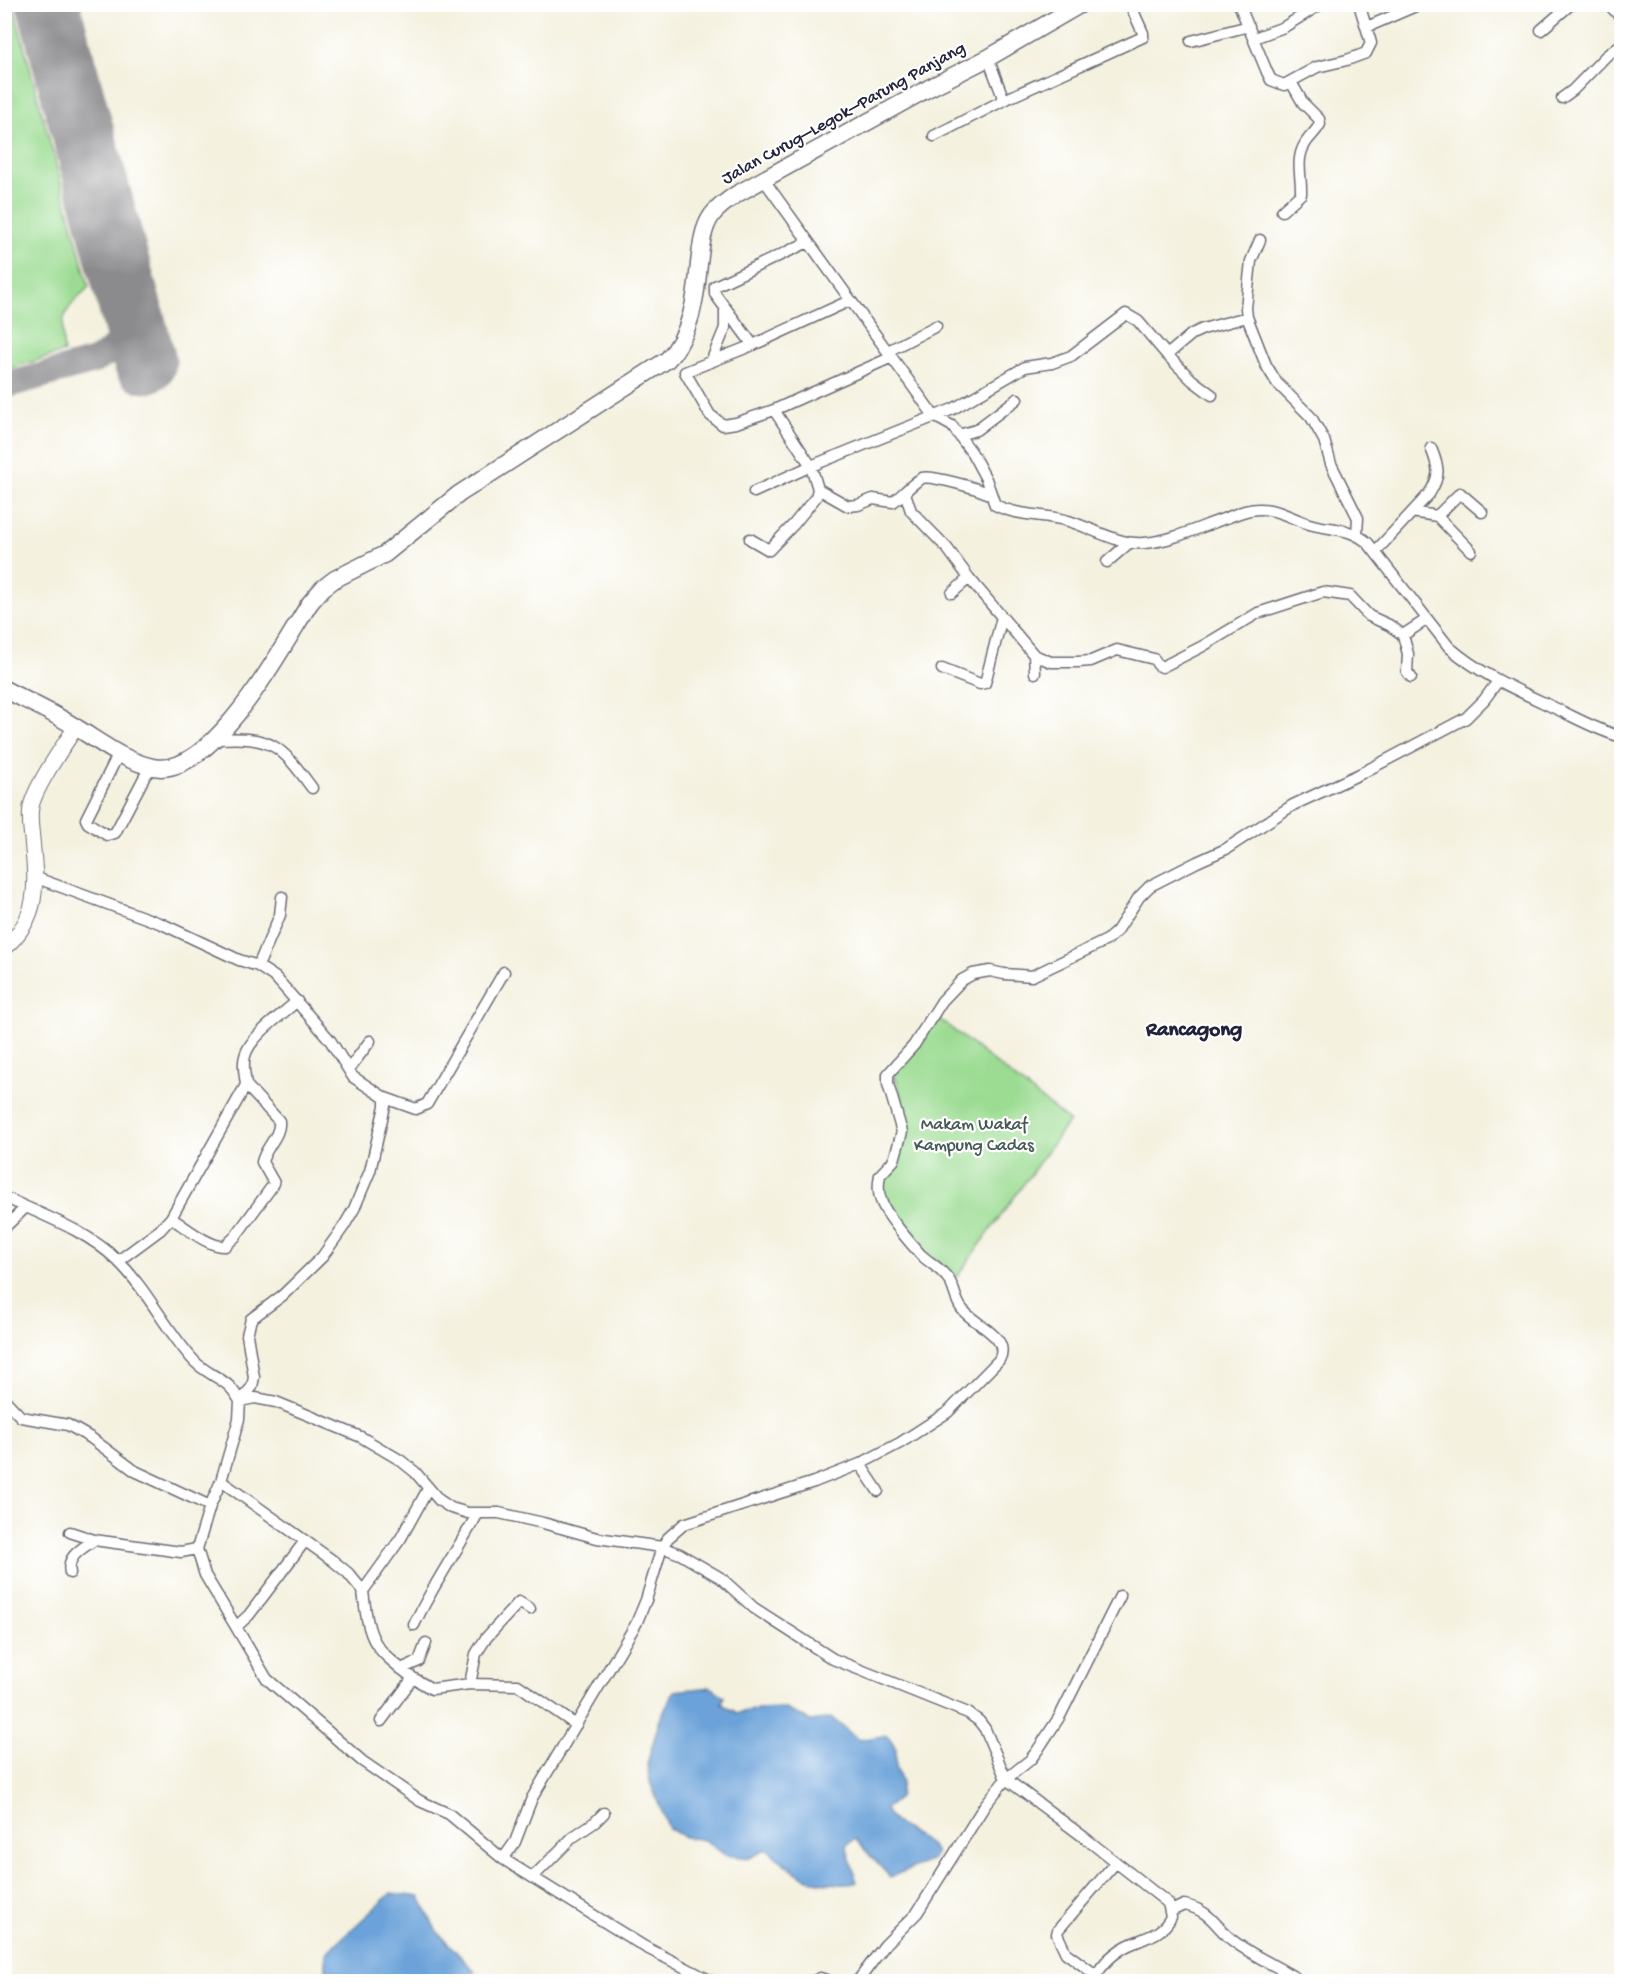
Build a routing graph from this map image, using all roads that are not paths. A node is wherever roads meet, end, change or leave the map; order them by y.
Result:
1 (1081, 4) edge
2 (1130, 4) edge
3 (1239, 4) edge
4 (1321, 4) edge
5 (1359, 4) edge
6 (1570, 4) edge
7 (1608, 4) edge
8 (1418, 5) edge
9 (1622, 18) edge
10 (1249, 26) junction
11 (1367, 27) junction
12 (1541, 30) dead end
13 (1254, 39) junction
14 (1191, 41) dead end
15 (1622, 44) edge
16 (988, 58) junction
17 (1291, 82) junction
18 (1562, 98) dead end
19 (1004, 100) junction
20 (934, 136) dead end
21 (764, 180) junction
22 (1282, 211) dead end
23 (1260, 240) dead end
24 (808, 242) junction
25 (849, 301) junction
26 (725, 307) junction
27 (1247, 316) junction
28 (936, 326) dead end
29 (753, 345) junction
30 (890, 354) junction
31 (1167, 355) junction
32 (711, 362) junction
33 (1212, 395) dead end
34 (1017, 399) dead end
35 (774, 410) junction
36 (934, 416) junction
37 (959, 435) junction
38 (1431, 448) dead end
39 (811, 466) junction
40 (818, 489) junction
41 (754, 492) dead end
42 (905, 494) junction
43 (990, 495) junction
44 (1412, 512) junction
45 (1482, 512) dead end
46 (1437, 516) junction
47 (1357, 534) junction
48 (750, 539) dead end
49 (1129, 543) junction
50 (1471, 551) dead end
51 (1375, 552) junction
52 (1107, 562) dead end
53 (969, 578) junction
54 (952, 593) dead end
55 (1002, 617) junction
56 (1426, 620) junction
57 (1403, 635) junction
58 (1034, 655) junction
59 (942, 669) dead end
60 (1035, 673) dead end
61 (1411, 677) dead end
62 (1498, 681) junction
63 (4, 689) edge
64 (76, 727) junction
65 (1622, 737) edge
66 (217, 739) junction
67 (120, 756) junction
68 (154, 767) junction
69 (312, 788) dead end
70 (34, 877) junction
71 (282, 897) dead end
72 (4, 948) edge
73 (258, 966) junction
74 (504, 972) dead end
75 (297, 1002) junction
76 (370, 1041) dead end
77 (349, 1069) junction
78 (246, 1085) junction
79 (385, 1098) junction
80 (4, 1197) edge
81 (26, 1207) junction
82 (171, 1218) junction
83 (4, 1228) edge
84 (118, 1261) junction
85 (4, 1399) edge
86 (240, 1401) junction
87 (860, 1464) junction
88 (221, 1481) junction
89 (428, 1489) junction
90 (878, 1491) dead end
91 (210, 1506) junction
92 (478, 1513) junction
93 (70, 1532) dead end
94 (94, 1540) junction
95 (305, 1541) junction
96 (662, 1547) junction
97 (197, 1549) junction
98 (70, 1573) dead end
99 (363, 1591) junction
100 (1120, 1596) dead end
101 (530, 1609) dead end
102 (414, 1625) dead end
103 (237, 1626) junction
104 (426, 1643) dead end
105 (401, 1669) junction
106 (413, 1678) junction
107 (470, 1684) junction
108 (381, 1721) dead end
109 (576, 1725) junction
110 (1006, 1779) junction
111 (604, 1813) dead end
112 (503, 1859) junction
113 (1116, 1862) junction
114 (533, 1877) junction
115 (1171, 1911) junction
116 (693, 1977) edge
117 (1094, 1978) edge
118 (713, 1982) edge
119 (812, 1982) edge
120 (832, 1982) edge
121 (857, 1982) edge
122 (1302, 1982) edge

1 - 16 main road, Jalan Curug–Legok–Parung Panjang
2 - 19 street
3 - 10 street
4 - 13 street
5 - 11 street
6 - 12 street
7 - 9 street
8 - 11 street
10 - 13 street
10 - 14 street
11 - 17 street
13 - 17 street
15 - 18 street
16 - 19 street
16 - 21 main road, Jalan Curug–Legok–Parung Panjang
17 - 22 street
19 - 20 street
21 - 24 street
21 - 66 main road, Jalan Curug–Legok–Parung Panjang
23 - 27 street
24 - 25 street
24 - 26 street
25 - 29 street
25 - 30 street
26 - 29 street
26 - 32 street
27 - 31 street
27 - 47 street
28 - 30 street
29 - 32 street
30 - 35 street
30 - 36 street
31 - 33 street
31 - 36 street
32 - 35 street
34 - 37 street
35 - 39 street
36 - 37 street
36 - 39 street
37 - 43 street
38 - 44 street
39 - 40 street
39 - 41 street
40 - 42 street
40 - 48 street
42 - 43 street
42 - 53 street
43 - 49 street
44 - 46 street
44 - 51 street
45 - 46 street
46 - 50 street
47 - 49 street
47 - 51 street
49 - 52 street
51 - 56 street
53 - 54 street
53 - 55 street
55 - 58 street
55 - 59 street
56 - 57 street
56 - 62 street
57 - 58 street
57 - 61 street
58 - 60 street
62 - 65 street
62 - 87 street
63 - 64 main road, Jalan Curug–Legok–Parung Panjang
64 - 67 main road, Jalan Curug–Legok–Parung Panjang
64 - 70 street
66 - 68 main road, Jalan Curug–Legok–Parung Panjang
66 - 69 street
67 - 68 main road, Jalan Curug–Legok–Parung Panjang
67 - 68 street
70 - 72 street
70 - 73 street
71 - 73 street
73 - 75 street
74 - 79 street
75 - 77 street
75 - 78 street
76 - 77 street
77 - 79 street
78 - 82 street
78 - 82 street
79 - 86 street
80 - 81 street
81 - 83 street
81 - 84 street
82 - 84 street
84 - 86 street
85 - 91 street
86 - 88 street
86 - 89 street
87 - 90 street
87 - 96 street
88 - 91 street
88 - 95 street
89 - 92 street
89 - 99 street
91 - 97 street
92 - 96 street
92 - 102 street
93 - 94 street
94 - 97 street
94 - 98 street
95 - 99 street
95 - 103 street
96 - 109 street
96 - 110 street
97 - 103 street
99 - 105 street
100 - 110 street
101 - 107 street
103 - 112 street
104 - 105 street
105 - 106 street
106 - 107 street
106 - 108 street
107 - 109 street
109 - 112 street
110 - 113 street
110 - 121 street
111 - 114 street
112 - 114 street
113 - 115 street
113 - 117 street
114 - 116 street
115 - 117 street
115 - 122 street
116 - 118 street
119 - 120 street

